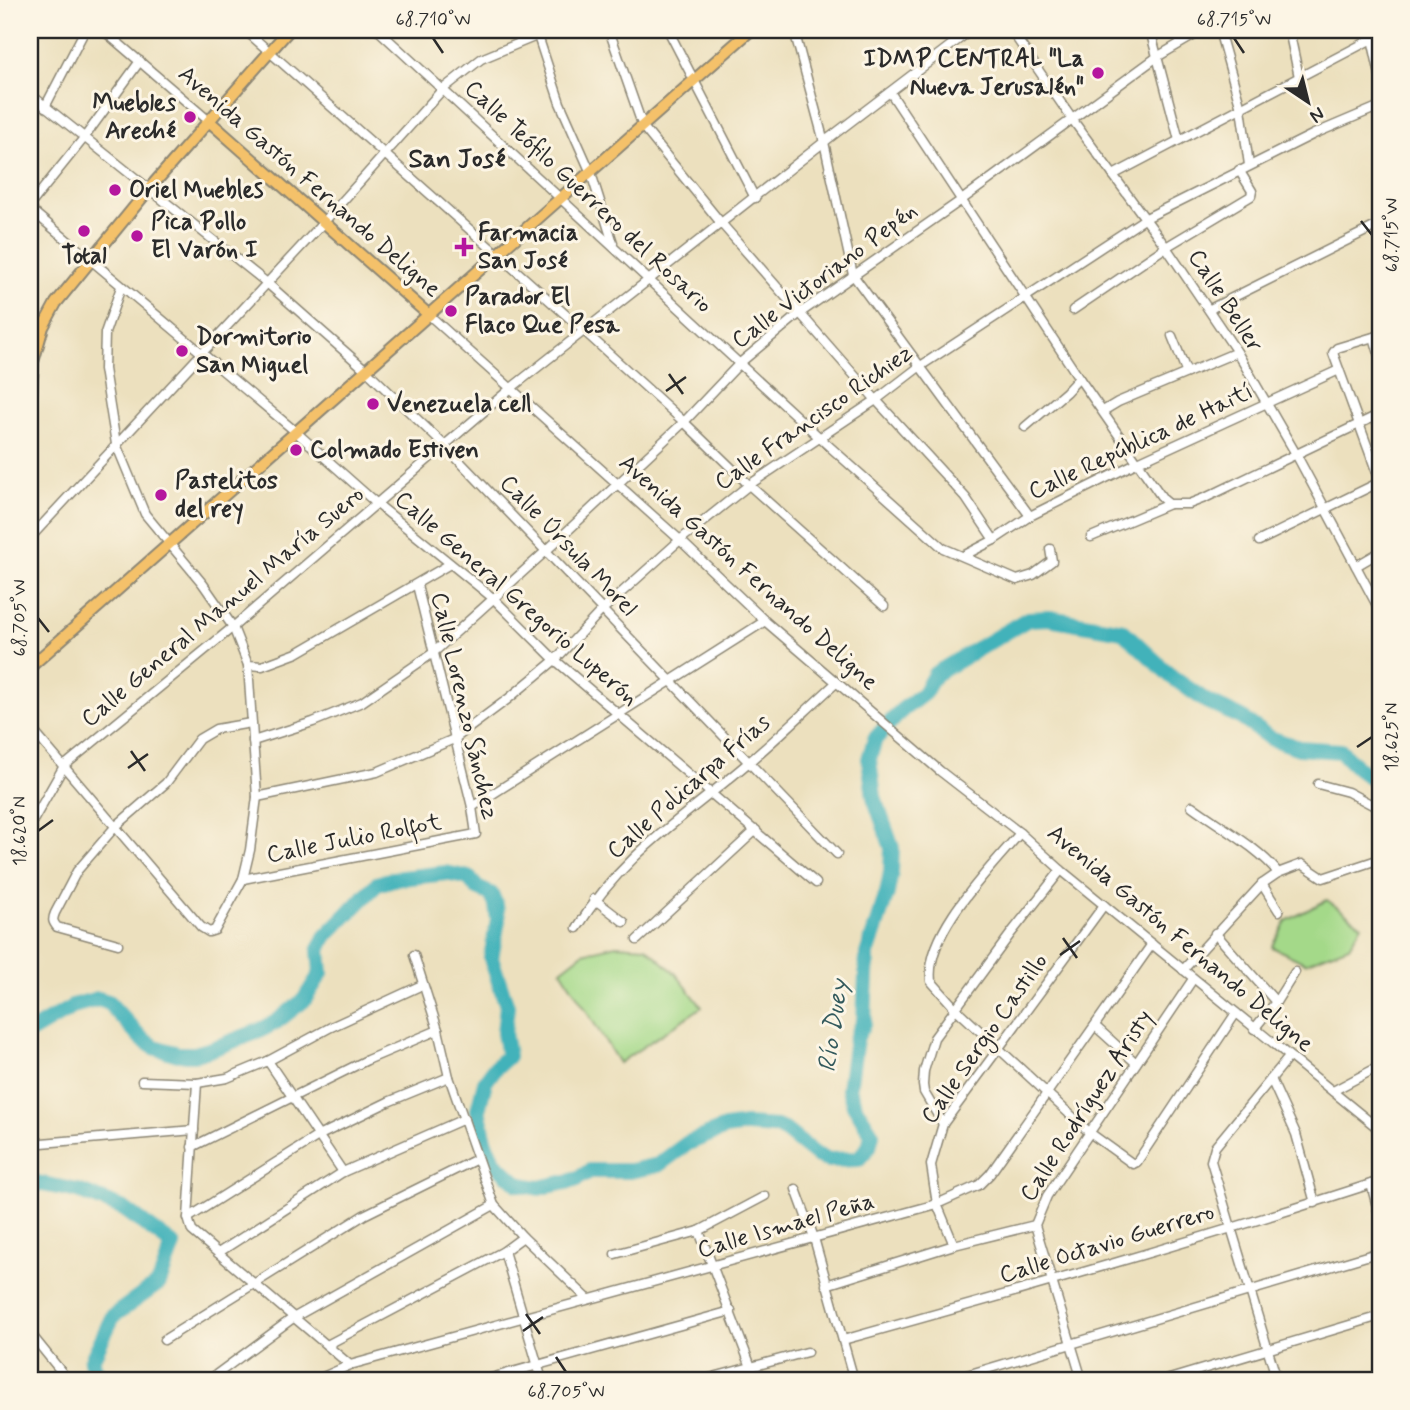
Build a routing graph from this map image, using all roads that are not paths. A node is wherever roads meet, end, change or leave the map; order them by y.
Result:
1 (85, 30) edge
2 (103, 30) edge
3 (244, 30) edge
4 (289, 30) edge
5 (378, 30) edge
6 (551, 30) edge
7 (609, 30) edge
8 (668, 30) edge
9 (751, 30) edge
10 (794, 30) edge
11 (971, 30) edge
12 (1011, 30) edge
13 (1150, 30) edge
14 (1203, 30) edge
15 (1219, 30) edge
16 (1289, 30) edge
17 (537, 32) edge
18 (1374, 35) edge
19 (270, 52) junction
20 (1157, 57) junction
21 (140, 61) junction
22 (1380, 75) edge
23 (1299, 77) junction
24 (695, 80) junction
25 (443, 89) junction
26 (890, 92) junction
27 (30, 94) edge
28 (45, 107) junction
29 (1380, 107) edge
30 (1241, 108) junction
31 (1072, 119) junction
32 (209, 121) junction
33 (643, 127) junction
34 (84, 138) junction
35 (1179, 140) junction
36 (824, 142) junction
37 (384, 154) junction
38 (1249, 165) junction
39 (1240, 170) junction
40 (591, 173) junction
41 (1113, 175) junction
42 (149, 189) junction
43 (563, 198) junction
44 (755, 198) junction
45 (962, 200) junction
46 (30, 207) edge
47 (1146, 218) junction
48 (323, 223) junction
49 (721, 223) junction
50 (1380, 224) edge
51 (614, 246) junction
52 (1166, 247) junction
53 (499, 254) junction
54 (89, 261) junction
55 (853, 275) junction
56 (649, 279) junction
57 (267, 283) junction
58 (121, 287) junction
59 (1026, 297) junction
60 (1210, 309) junction
61 (1073, 310) dead end
62 (800, 313) junction
63 (429, 315) junction
64 (584, 331) junction
65 (1172, 336) dead end
66 (1377, 336) edge
67 (1237, 352) junction
68 (201, 354) junction
69 (1380, 357) edge
70 (32, 363) edge
71 (740, 363) junction
72 (919, 367) junction
73 (1339, 370) junction
74 (367, 371) junction
75 (1187, 373) junction
76 (1079, 378) junction
77 (510, 389) junction
78 (876, 400) junction
79 (1268, 404) junction
80 (1103, 411) junction
81 (30, 412) edge
82 (1380, 414) edge
83 (684, 422) junction
84 (1359, 425) junction
85 (1025, 427) dead end
86 (296, 432) junction
87 (820, 438) junction
88 (116, 444) junction
89 (444, 445) junction
90 (1296, 454) junction
91 (1138, 462) junction
92 (1380, 482) edge
93 (617, 484) junction
94 (749, 485) junction
95 (376, 503) junction
96 (1173, 505) junction
97 (1325, 509) junction
98 (1030, 516) junction
99 (1091, 537) dead end
100 (30, 538) edge
101 (680, 540) junction
102 (994, 540) junction
103 (1259, 541) dead end
104 (171, 545) junction
105 (1050, 549) dead end
106 (546, 551) junction
107 (1380, 552) edge
108 (963, 556) junction
109 (450, 564) junction
110 (1356, 566) junction
111 (417, 585) junction
112 (494, 599) junction
113 (884, 607) dead end
114 (602, 610) junction
115 (1380, 611) edge
116 (765, 621) junction
117 (233, 626) junction
118 (433, 653) junction
119 (555, 660) junction
120 (248, 665) junction
121 (30, 667) edge
122 (670, 681) junction
123 (836, 683) junction
124 (618, 714) junction
125 (251, 723) junction
126 (30, 727) edge
127 (454, 739) junction
128 (253, 740) junction
129 (749, 762) junction
130 (64, 766) junction
131 (1318, 783) dead end
132 (711, 793) junction
133 (257, 797) junction
134 (1192, 806) dead end
135 (472, 807) junction
136 (1380, 809) edge
137 (30, 825) edge
138 (115, 827) junction
139 (756, 830) junction
140 (1020, 833) junction
141 (473, 836) joint
142 (837, 854) dead end
143 (1380, 859) edge
144 (1061, 870) junction
145 (1278, 873) junction
146 (243, 879) junction
147 (816, 883) dead end
148 (1262, 884) junction
149 (594, 899) junction
150 (1104, 905) junction
151 (1279, 911) dead end
152 (624, 922) dead end
153 (577, 928) dead end
154 (1215, 933) junction
155 (637, 940) dead end
156 (118, 944) dead end
157 (1153, 944) junction
158 (414, 955) dead end
159 (1183, 970) junction
160 (1295, 972) dead end
161 (1193, 979) junction
162 (422, 985) junction
163 (1276, 1002) junction
164 (955, 1008) junction
165 (1236, 1013) junction
166 (1095, 1026) junction
167 (1254, 1029) junction
168 (438, 1030) junction
169 (1000, 1048) junction
170 (1289, 1057) junction
171 (268, 1061) junction
172 (1136, 1063) junction
173 (1380, 1066) edge
174 (449, 1077) junction
175 (1271, 1079) junction
176 (142, 1082) dead end
177 (197, 1083) junction
178 (1047, 1091) junction
179 (1333, 1091) junction
180 (293, 1098) junction
181 (464, 1119) junction
182 (943, 1124) junction
183 (1380, 1129) edge
184 (194, 1130) junction
185 (1090, 1133) junction
186 (318, 1136) junction
187 (30, 1144) edge
188 (192, 1147) junction
189 (477, 1159) junction
190 (343, 1172) junction
191 (1376, 1183) edge
192 (796, 1189) dead end
193 (765, 1196) dead end
194 (1315, 1203) junction
195 (937, 1204) junction
196 (494, 1205) junction
197 (188, 1218) junction
198 (1380, 1218) edge
199 (1035, 1225) junction
200 (1231, 1227) junction
201 (699, 1231) junction
202 (523, 1237) junction
203 (814, 1238) junction
204 (954, 1245) junction
205 (505, 1251) junction
206 (1380, 1252) edge
207 (218, 1253) junction
208 (615, 1254) dead end
209 (713, 1267) junction
210 (1051, 1282) junction
211 (254, 1285) junction
212 (826, 1285) junction
213 (1249, 1290) junction
214 (588, 1299) junction
215 (731, 1311) junction
216 (523, 1316) junction
217 (1380, 1316) edge
218 (293, 1318) junction
219 (30, 1333) edge
220 (164, 1340) dead end
221 (843, 1340) junction
222 (327, 1345) junction
223 (1071, 1345) junction
224 (1268, 1351) junction
225 (807, 1352) dead end
226 (538, 1364) junction
227 (350, 1365) junction
228 (751, 1367) junction
229 (68, 1380) edge
230 (209, 1380) edge
231 (316, 1380) edge
232 (484, 1380) edge
233 (542, 1380) edge
234 (702, 1380) edge
235 (756, 1380) edge
236 (854, 1380) edge
237 (950, 1380) edge
238 (1082, 1380) edge
239 (1166, 1380) edge
240 (1277, 1380) edge

1 - 28 street
2 - 21 street, Avenida Gastón Fernando Deligne
3 - 19 street
4 - 19 main road
5 - 25 street, Calle Teófilo Guerrero del Rosario
6 - 17 street
7 - 33 street
8 - 24 street
9 - 24 main road
10 - 36 street
11 - 26 street, Calle General Manuel María Suero
12 - 31 street, Calle Beller
13 - 20 street
14 - 20 street, Calle Victoriano Pepén
15 - 30 street
16 - 23 street
17 - 25 street
17 - 40 street
18 - 22 street
18 - 23 street
19 - 32 main road
19 - 37 street
20 - 31 street, Calle Victoriano Pepén
20 - 35 street
21 - 32 street, Avenida Gastón Fernando Deligne
21 - 34 street
23 - 30 street
24 - 33 main road
24 - 44 street
25 - 37 street
25 - 43 street, Calle Teófilo Guerrero del Rosario
26 - 36 street, Calle General Manuel María Suero
26 - 45 street
27 - 28 street, Calle Úrsula Morel
28 - 34 street, Calle Úrsula Morel
29 - 38 street, Calle Francisco Richiez
30 - 35 street
30 - 38 street
31 - 41 street, Calle Beller
31 - 45 street, Calle Victoriano Pepén
32 - 42 main road
32 - 48 main road, Avenida Gastón Fernando Deligne
33 - 40 main road
33 - 49 street
34 - 42 street, Calle Úrsula Morel
34 - 46 street
35 - 41 street
36 - 44 street, Calle General Manuel María Suero
36 - 55 street
37 - 48 street
37 - 53 street
38 - 39 street, Calle Francisco Richiez
39 - 47 street, Calle Francisco Richiez
39 - 52 street
40 - 43 main road
40 - 51 street
41 - 47 street, Calle Beller
42 - 54 main road
42 - 57 street, Calle Úrsula Morel
43 - 51 street, Calle Teófilo Guerrero del Rosario
43 - 53 main road
44 - 49 street, Calle General Manuel María Suero
45 - 55 street, Calle Victoriano Pepén
45 - 59 street
46 - 54 street, Calle General Gregorio Luperón
47 - 52 street, Calle Beller
47 - 59 street, Calle Francisco Richiez
48 - 57 street
48 - 63 main road, Avenida Gastón Fernando Deligne
49 - 56 street, Calle General Manuel María Suero
49 - 62 street
50 - 60 street
51 - 56 street, Calle Teófilo Guerrero del Rosario
52 - 60 street, Calle Beller
52 - 61 street
53 - 63 main road
53 - 64 street
54 - 58 street, Calle General Gregorio Luperón
54 - 70 main road
55 - 62 street, Calle Victoriano Pepén
55 - 72 street
56 - 64 street, Calle General Manuel María Suero
56 - 71 street, Calle Teófilo Guerrero del Rosario
57 - 68 street
57 - 74 street, Calle Úrsula Morel
58 - 68 street, Calle General Gregorio Luperón
58 - 88 street
59 - 72 street, Calle Francisco Richiez
59 - 76 street
60 - 67 street, Calle Beller
62 - 71 street, Calle Victoriano Pepén
62 - 78 street
63 - 74 main road
63 - 77 street, Avenida Gastón Fernando Deligne
64 - 77 street, Calle General Manuel María Suero
64 - 83 street
65 - 75 street
66 - 69 street
66 - 73 street
67 - 75 street
67 - 79 street, Calle Beller
68 - 86 street, Calle General Gregorio Luperón
68 - 88 street
70 - 81 main road
71 - 83 street, Calle Victoriano Pepén
71 - 87 street, Calle Teófilo Guerrero del Rosario
72 - 78 street, Calle Francisco Richiez
72 - 98 street
73 - 79 street, Calle República de Haití
73 - 84 street
74 - 86 main road
74 - 89 street, Calle Úrsula Morel
75 - 80 street
76 - 80 street
76 - 85 street
77 - 89 street, Calle General Manuel María Suero
77 - 93 street, Avenida Gastón Fernando Deligne
78 - 87 street, Calle Francisco Richiez
78 - 102 street
79 - 90 street, Calle Beller
79 - 91 street, Calle República de Haití
80 - 91 street
82 - 84 street
83 - 93 street, Calle Victoriano Pepén
83 - 94 street
84 - 90 street
84 - 92 street
86 - 95 street, Calle General Gregorio Luperón
86 - 104 main road
87 - 94 street, Calle Francisco Richiez
87 - 108 street, Calle Teófilo Guerrero del Rosario
88 - 100 street
88 - 104 street
89 - 95 street, Calle General Manuel María Suero
89 - 106 street, Calle Úrsula Morel
90 - 96 street
90 - 97 street, Calle Beller
91 - 96 street
91 - 98 street, Calle República de Haití
92 - 97 street
93 - 101 street, Avenida Gastón Fernando Deligne
93 - 106 street, Calle Victoriano Pepén
94 - 101 street, Calle Francisco Richiez
94 - 113 street
95 - 109 street, Calle General Gregorio Luperón
95 - 117 street, Calle General Manuel María Suero
96 - 99 street
97 - 103 street
97 - 110 street, Calle Beller
98 - 102 street, Calle República de Haití
101 - 114 street, Calle Francisco Richiez
101 - 116 street, Avenida Gastón Fernando Deligne
102 - 108 street, Calle República de Haití
104 - 117 street
104 - 121 main road
105 - 108 street, Calle Teófilo Guerrero del Rosario
106 - 112 street, Calle Victoriano Pepén
106 - 114 street, Calle Úrsula Morel
107 - 110 street
109 - 111 street
109 - 112 street, Calle General Gregorio Luperón
110 - 115 street, Calle Beller
111 - 118 street, Calle Lorenzo Sánchez
111 - 120 street
112 - 118 street, Calle Victoriano Pepén
112 - 119 street, Calle General Gregorio Luperón
114 - 119 street, Calle Francisco Richiez
114 - 122 street, Calle Úrsula Morel
116 - 122 street
116 - 123 street, Avenida Gastón Fernando Deligne
117 - 120 street
117 - 130 street, Calle General Manuel María Suero
118 - 127 street, Calle Lorenzo Sánchez
118 - 128 street, Calle Victoriano Pepén
119 - 124 street, Calle General Gregorio Luperón
119 - 127 street, Calle Francisco Richiez
120 - 125 street
122 - 124 street
122 - 129 street, Calle Úrsula Morel
123 - 129 street, Calle Policarpa Frías
123 - 140 street, Avenida Gastón Fernando Deligne
124 - 132 street, Calle General Gregorio Luperón
124 - 135 street
125 - 128 street
125 - 138 street
126 - 130 street
127 - 133 street, Calle Francisco Richiez
127 - 135 street, Calle Lorenzo Sánchez
128 - 133 street
129 - 132 street, Calle Policarpa Frías
129 - 142 street, Calle Úrsula Morel
130 - 137 street, Calle General Manuel María Suero
130 - 138 street
131 - 136 street
132 - 139 street, Calle General Gregorio Luperón
132 - 149 street, Calle Policarpa Frías
133 - 146 street
134 - 145 street
135 - 141 street, Calle Lorenzo Sánchez
138 - 146 street
138 - 156 street
139 - 147 street, Calle General Gregorio Luperón
139 - 155 street
140 - 144 street, Avenida Gastón Fernando Deligne
140 - 164 street
141 - 146 street, Calle Julio Rolfot
143 - 145 street
144 - 150 street, Avenida Gastón Fernando Deligne
144 - 164 street
145 - 148 street
148 - 151 street
148 - 154 street
149 - 152 street
149 - 153 street, Calle Policarpa Frías
150 - 157 street, Avenida Gastón Fernando Deligne
150 - 169 street, Calle Sergio Castillo
154 - 159 street
154 - 163 street
157 - 159 street, Avenida Gastón Fernando Deligne
157 - 166 street, Calle Ismael Peña
158 - 162 street
159 - 161 street, Avenida Gastón Fernando Deligne
160 - 163 street
161 - 165 street, Avenida Gastón Fernando Deligne
161 - 172 street, Calle Rodríguez Aristy
162 - 168 street
162 - 171 street
163 - 167 street
164 - 169 street
164 - 182 street
165 - 167 street, Avenida Gastón Fernando Deligne
165 - 185 street
166 - 172 street
166 - 178 street, Calle Ismael Peña
167 - 170 street, Avenida Gastón Fernando Deligne
168 - 174 street
168 - 180 street
169 - 178 street
169 - 182 street, Calle Sergio Castillo
170 - 175 street
170 - 179 street, Avenida Gastón Fernando Deligne
171 - 177 street
171 - 180 street
172 - 185 street, Calle Rodríguez Aristy
173 - 179 street
174 - 181 street
174 - 186 street
175 - 194 street
175 - 200 street
176 - 177 street
177 - 184 street
178 - 185 street
178 - 195 street, Calle Ismael Peña
179 - 183 street, Avenida Gastón Fernando Deligne
180 - 186 street
180 - 188 street
181 - 189 street
181 - 190 street
182 - 195 street, Calle Sergio Castillo
184 - 187 street
184 - 188 street
185 - 199 street, Calle Rodríguez Aristy
186 - 190 street
186 - 197 street
188 - 197 street
189 - 196 street
189 - 211 street
190 - 207 street
191 - 194 street, Calle Octavio Guerrero
191 - 198 street
192 - 203 street
193 - 201 street
194 - 200 street, Calle Octavio Guerrero
195 - 203 street, Calle Ismael Peña
195 - 204 street, Calle Sergio Castillo
196 - 202 street
196 - 218 street
197 - 207 street
199 - 204 street
199 - 210 street, Calle Rodríguez Aristy
200 - 210 street, Calle Octavio Guerrero
200 - 213 street
201 - 208 street
201 - 209 street
202 - 205 street
202 - 214 street
203 - 209 street, Calle Ismael Peña
203 - 212 street
204 - 212 street
205 - 216 street
205 - 222 street
206 - 213 street
207 - 211 street
209 - 214 street, Calle Ismael Peña
209 - 215 street
210 - 221 street, Calle Octavio Guerrero
210 - 223 street, Calle Rodríguez Aristy
211 - 218 street
211 - 220 street
212 - 221 street
213 - 223 street
213 - 224 street
214 - 216 street, Calle Ismael Peña
215 - 226 street
215 - 228 street
216 - 226 street
216 - 227 street, Calle Ismael Peña
217 - 224 street
218 - 222 street
218 - 230 street
219 - 229 street
221 - 236 street
222 - 227 street
223 - 237 street
223 - 238 street, Calle Rodríguez Aristy
224 - 239 street
224 - 240 street
225 - 228 street
226 - 232 street
226 - 233 street
227 - 231 street, Calle Ismael Peña
228 - 234 street
228 - 235 street

